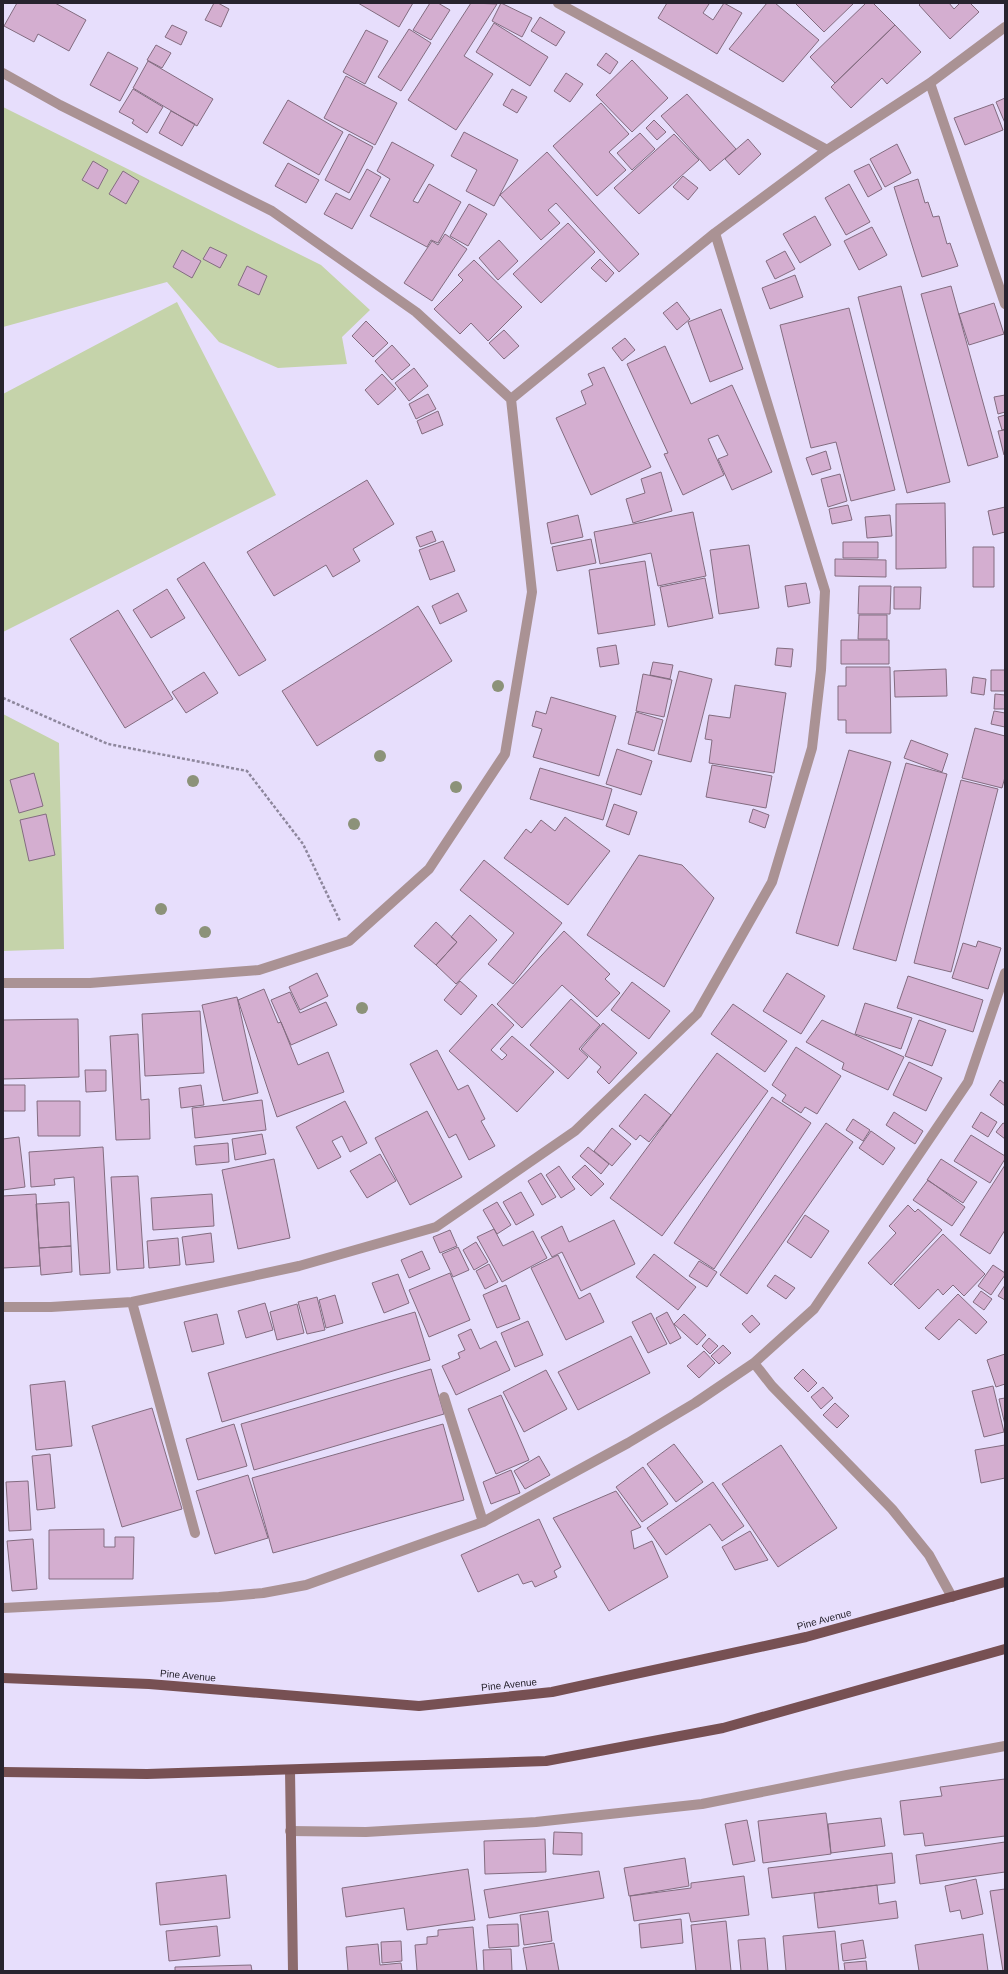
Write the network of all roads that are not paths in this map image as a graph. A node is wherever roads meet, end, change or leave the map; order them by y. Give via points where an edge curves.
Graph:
1 (558, 3) edge
2 (1005, 27) edge
3 (3, 73) edge
4 (930, 83) junction
5 (827, 150) junction
6 (715, 234) junction
7 (1005, 304) edge
8 (511, 399) junction
9 (1005, 973) edge
10 (3, 983) edge
11 (132, 1302) junction
12 (3, 1307) edge
13 (754, 1363) junction
14 (444, 1396) dead end
15 (483, 1522) junction
16 (195, 1533) dead end
17 (1005, 1582) edge
18 (952, 1597) junction
19 (3, 1608) edge
20 (1005, 1648) edge
21 (3, 1678) edge
22 (1005, 1746) edge
23 (290, 1770) junction
24 (3, 1772) edge
25 (290, 1831) junction
26 (293, 1971) edge

1 - 5 street
2 - 4 street
3 - 8 street via 68,109 272,211 416,312
4 - 5 street
4 - 7 street
5 - 6 street
6 - 8 street
6 - 11 street via 825,591 822,670 812,748 772,882 697,1014 575,1131 436,1227 299,1266
8 - 10 street via 532,592 505,754 429,869 349,941 259,970 90,983
9 - 13 street via 968,1082 814,1309
11 - 12 street
11 - 16 street
13 - 15 street via 628,1443
13 - 18 street via 772,1386 892,1509 929,1555
14 - 15 street
15 - 19 street via 306,1585 262,1593 219,1598
17 - 18 main road, Pine Avenue
18 - 21 main road, Pine Avenue via 806,1637 552,1692 419,1706 149,1684
20 - 23 main road via 723,1728 546,1761
22 - 25 street via 702,1804 536,1822 366,1832
23 - 24 main road via 147,1774
23 - 25 street
25 - 26 street

